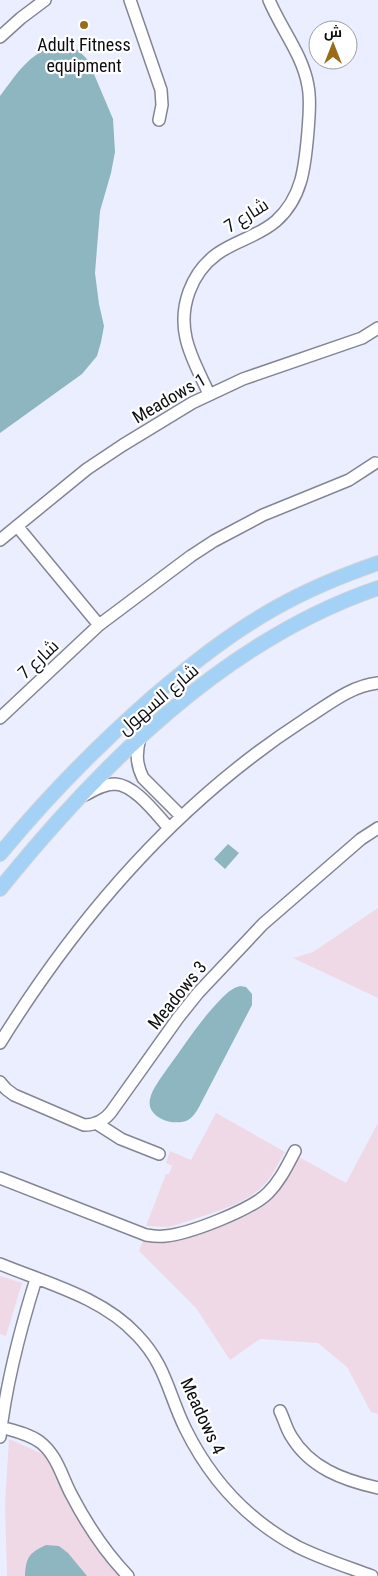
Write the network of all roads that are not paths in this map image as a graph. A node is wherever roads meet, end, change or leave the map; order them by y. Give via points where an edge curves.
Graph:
1 (45, 0) edge
2 (130, 0) edge
3 (269, 0) edge
4 (0, 37) edge
5 (159, 120) dead end
6 (378, 328) edge
7 (209, 394) junction
8 (375, 462) dead end
9 (16, 526) junction
10 (0, 540) edge
11 (378, 563) edge
12 (378, 588) edge
13 (99, 625) junction
14 (378, 683) edge
15 (0, 718) edge
16 (140, 738) junction
17 (143, 778) junction
18 (132, 789) junction
19 (77, 799) junction
20 (181, 816) junction
21 (169, 828) junction
22 (378, 828) edge
23 (0, 854) edge
24 (0, 889) edge
25 (0, 1043) edge
26 (0, 1082) edge
27 (96, 1124) junction
28 (295, 1151) dead end
29 (159, 1154) dead end
30 (0, 1178) edge
31 (0, 1264) edge
32 (36, 1279) junction
33 (280, 1411) dead end
34 (0, 1432) edge
35 (378, 1488) edge
36 (128, 1576) edge
37 (372, 1576) edge

1 - 4 street
2 - 5 street via 161,90
3 - 7 street, شارع 7 via 302,64 308,84 310,104 304,168 298,191 285,211 267,228 217,254 195,278 188,292 184,323 186,339
6 - 7 street, Meadows 1 via 344,346 243,379
7 - 9 street, Meadows 1 via 106,456
8 - 13 street, شارع 7 via 349,480 271,511 214,541
9 - 10 street, Meadows 1
9 - 13 street
11 - 23 main road, شارع السهول via 276,607 187,668 91,754
12 - 16 main road, شارع السهول via 314,615 242,656 208,680
13 - 15 street, شارع 7
14 - 20 street via 349,691 296,725
16 - 17 street via 137,757
16 - 19 main road, شارع السهول
17 - 18 street
17 - 20 street
18 - 19 street via 106,786
18 - 21 street
19 - 24 main road, شارع السهول
20 - 21 street
21 - 25 street via 72,938
22 - 27 street, Meadows 3 via 263,924 198,993 111,1112
26 - 27 street via 14,1095 84,1125
27 - 29 street via 121,1139
28 - 30 street via 275,1185 258,1202 236,1214 164,1237 146,1235
31 - 32 street, Meadows 4
32 - 34 street via 14,1356
32 - 37 street, Meadows 4 via 101,1306 136,1334 163,1370 184,1426 200,1456 243,1509 299,1547
33 - 35 street via 290,1435 320,1467 340,1478
34 - 36 street via 30,1436 50,1452 86,1521

